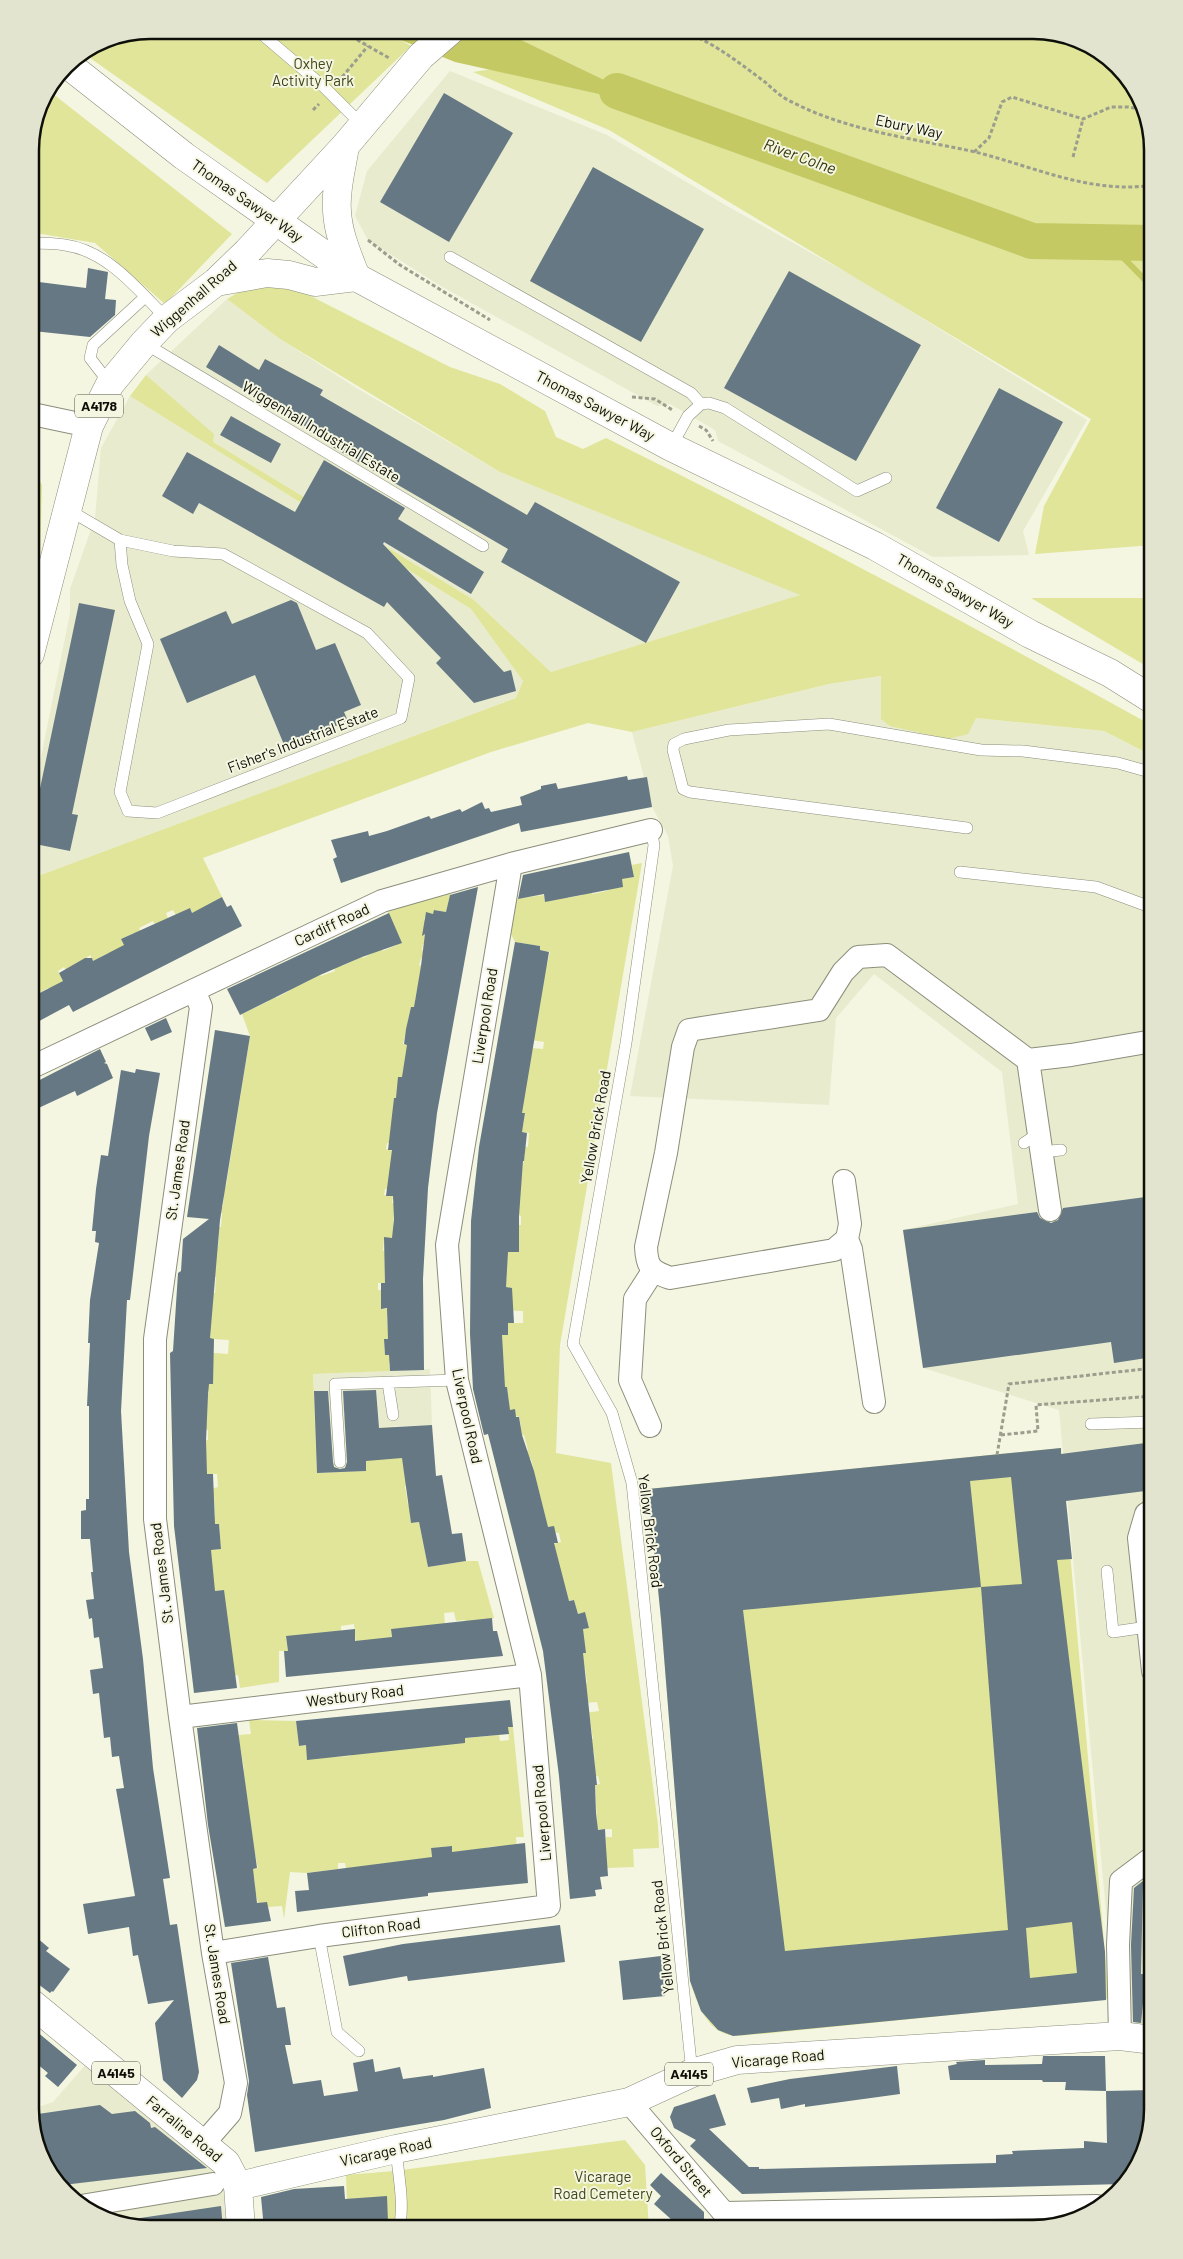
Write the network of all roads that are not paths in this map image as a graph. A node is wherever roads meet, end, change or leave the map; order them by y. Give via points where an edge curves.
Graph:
1 (267, 39) edge
2 (440, 39) edge
3 (73, 69) edge
4 (361, 124) junction
5 (345, 146) junction
6 (276, 220) junction
7 (39, 244) edge
8 (450, 257) dead end
9 (356, 277) junction
10 (216, 282) junction
11 (145, 297) junction
12 (167, 319) junction
13 (144, 343) junction
14 (110, 384) junction
15 (701, 404) junction
16 (39, 415) edge
17 (88, 426) junction
18 (672, 447) junction
19 (886, 478) dead end
20 (67, 509) junction
21 (120, 540) junction
22 (483, 546) dead end
23 (39, 619) edge
24 (1144, 694) edge
25 (1144, 770) edge
26 (968, 828) dead end
27 (651, 830) joint
28 (511, 864) junction
29 (960, 872) dead end
30 (1144, 905) edge
31 (194, 990) junction
32 (1144, 1043) edge
33 (1028, 1060) junction
34 (39, 1064) edge
35 (844, 1181) dead end
36 (1050, 1210) dead end
37 (847, 1239) junction
38 (653, 1271) junction
39 (457, 1380) junction
40 (388, 1383) junction
41 (874, 1402) dead end
42 (393, 1415) dead end
43 (1144, 1422) edge
44 (1091, 1424) dead end
45 (650, 1426) dead end
46 (340, 1462) dead end
47 (1144, 1521) edge
48 (1107, 1571) dead end
49 (1144, 1594) edge
50 (1144, 1627) edge
51 (530, 1675) junction
52 (180, 1717) junction
53 (1144, 1864) edge
54 (549, 1906) joint
55 (319, 1936) junction
56 (213, 1953) junction
57 (39, 2009) edge
58 (1120, 2036) junction
59 (1144, 2039) edge
60 (359, 2051) dead end
61 (692, 2073) junction
62 (628, 2102) junction
63 (203, 2144) junction
64 (396, 2149) junction
65 (226, 2185) junction
66 (93, 2204) edge
67 (1086, 2206) edge
68 (238, 2220) edge
69 (401, 2220) edge
70 (723, 2220) edge
71 (749, 2220) edge

1 - 4 lane
2 - 4 main road, Wiggenhall Road / A4178
3 - 6 main road, Thomas Sawyer Way via 184,156
4 - 5 main road, Wiggenhall Road / A4178
5 - 6 main road, Wiggenhall Road / A4178
5 - 9 main road via 336,212
6 - 9 main road, Thomas Sawyer Way
6 - 10 main road, Wiggenhall Road / A4178
7 - 11 lane via 66,245 87,251 114,267
8 - 15 lane via 666,378 691,393
9 - 10 main road via 315,282 267,273
9 - 18 main road, Thomas Sawyer Way
10 - 12 main road, Wiggenhall Road / A4178
11 - 12 lane
11 - 14 lane via 90,351 90,358
12 - 13 main road, Wiggenhall Road / A4178
13 - 14 main road, Wiggenhall Road / A4178
13 - 22 lane, Wiggenhall Industrial Estate
14 - 17 main road, Wiggenhall Road / A4178
15 - 18 lane via 688,416
15 - 19 lane via 725,408 857,491
16 - 17 street
17 - 20 main road, Wiggenhall Road / A4178
18 - 24 main road, Thomas Sawyer Way via 875,546
20 - 21 lane, Fisher's Industrial Estate
20 - 23 main road, Wiggenhall Road / A4178
21 - 21 lane, Fisher's Industrial Estate via 173,551 223,554 367,633 409,678 402,718 157,813 128,811 120,792 148,644 130,601
25 - 26 lane via 1118,763 1023,751 982,750 829,724 729,730 674,744 684,789 690,792
27 - 28 street, Cardiff Road
27 - 61 lane, Yellow Brick Road via 654,845 626,1044 573,1344 612,1413 632,1483
28 - 31 street, Cardiff Road via 382,901
28 - 39 street, Liverpool Road via 447,1245
29 - 30 lane via 1096,887
31 - 34 street, Cardiff Road
31 - 52 street, St. James Road via 201,1008 155,1339 155,1519
32 - 33 street
33 - 36 street
33 - 38 street via 926,976 887,956 858,957 843,972 819,1010 689,1030 683,1047 666,1153 646,1247 647,1261
35 - 37 street via 850,1224
37 - 38 street via 834,1250 670,1278
37 - 41 street
38 - 45 street via 635,1299 630,1380
39 - 40 lane
39 - 51 street, Liverpool Road
40 - 42 lane
40 - 46 lane via 335,1384
43 - 44 lane
47 - 49 street via 1139,1538
48 - 50 lane via 1113,1632
51 - 52 street, Westbury Road
51 - 54 street, Liverpool Road
52 - 56 street, St. James Road
53 - 58 street via 1121,1881 1118,1945
54 - 55 street, Clifton Road
55 - 56 street, Clifton Road
55 - 60 lane via 337,2032
56 - 63 street, St. James Road via 236,2083 230,2113
57 - 63 main road, Farraline Road / A4145
58 - 59 main road, Vicarage Road / A4145
58 - 61 main road, Vicarage Road / A4145 via 737,2060
61 - 62 main road, Vicarage Road / A4145
62 - 64 main road, Vicarage Road / A4145
62 - 70 street, Oxford Street
63 - 65 main road, Farraline Road / A4145 via 226,2164
64 - 65 main road, Vicarage Road / A4145
64 - 69 lane
65 - 66 street, Vicarage Road / A4145
65 - 68 main road, A4145
67 - 71 street, Oxford Street

